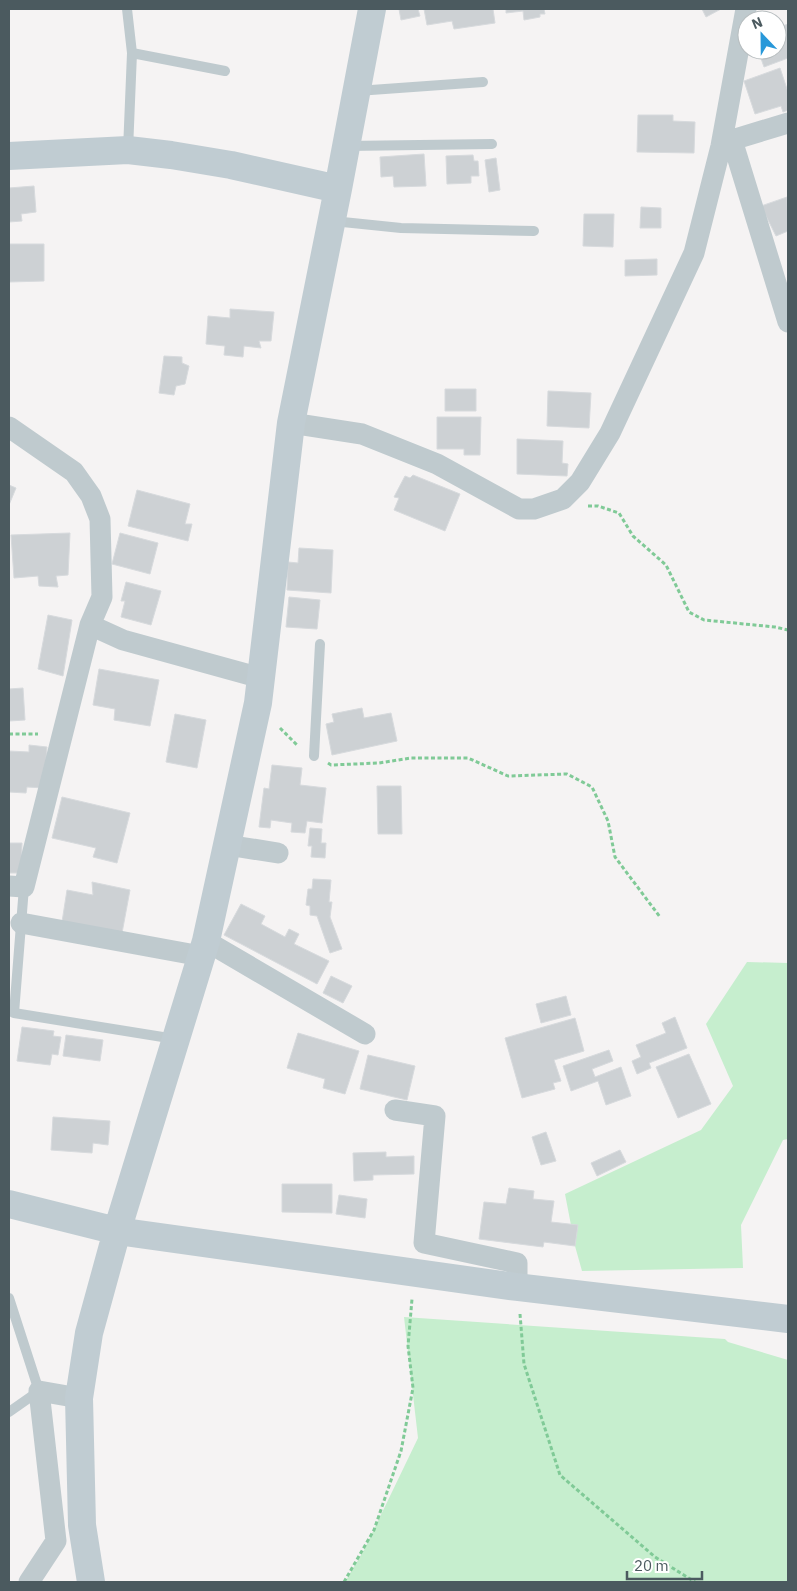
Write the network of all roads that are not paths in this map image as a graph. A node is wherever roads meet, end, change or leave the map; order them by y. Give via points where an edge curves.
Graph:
1 (127, 9) edge
2 (372, 9) edge
3 (746, 9) edge
4 (132, 53) junction
5 (225, 71) dead end
6 (483, 82) dead end
7 (356, 91) junction
8 (788, 123) edge
9 (727, 143) junction
10 (492, 144) dead end
11 (346, 146) junction
12 (128, 150) junction
13 (9, 156) edge
14 (338, 189) junction
15 (332, 221) junction
16 (534, 231) dead end
17 (781, 273) edge
18 (788, 322) edge
19 (291, 423) junction
20 (9, 427) edge
21 (90, 625) junction
22 (320, 644) dead end
23 (259, 691) junction
24 (314, 756) road end
25 (227, 844) junction
26 (278, 853) dead end
27 (16, 886) edge
28 (21, 923) junction
29 (204, 948) junction
30 (365, 1034) dead end
31 (176, 1039) junction
32 (395, 1110) dead end
33 (9, 1204) edge
34 (117, 1231) junction
35 (517, 1287) junction
36 (9, 1298) edge
37 (788, 1318) edge
38 (39, 1391) junction
39 (79, 1398) junction
40 (9, 1412) edge
41 (29, 1582) edge
42 (91, 1582) edge

1 - 4 lane
2 - 7 street
3 - 9 street
4 - 5 lane
4 - 12 lane
6 - 7 lane
7 - 11 street
8 - 9 street
9 - 17 street
9 - 19 street via 694,253 610,433 580,482 563,499 534,509 519,508 437,464 362,434
10 - 11 lane
11 - 14 street
12 - 13 street
12 - 14 street via 231,165
14 - 15 street
15 - 16 lane via 401,228
15 - 19 street
17 - 18 street
19 - 23 street
20 - 21 street via 74,472 91,496 100,519 102,597
21 - 23 street
21 - 27 street
22 - 24 lane
23 - 25 street
25 - 26 street
25 - 29 street
27 - 28 lane
28 - 29 street
28 - 31 lane via 14,1013
29 - 30 street
29 - 31 street
31 - 34 street
32 - 35 street via 435,1116 424,1243 517,1263
33 - 34 street
34 - 35 street
34 - 39 street via 89,1333
35 - 37 street
36 - 38 lane
38 - 39 street
38 - 40 lane
38 - 41 street via 56,1541
39 - 42 street via 82,1525

